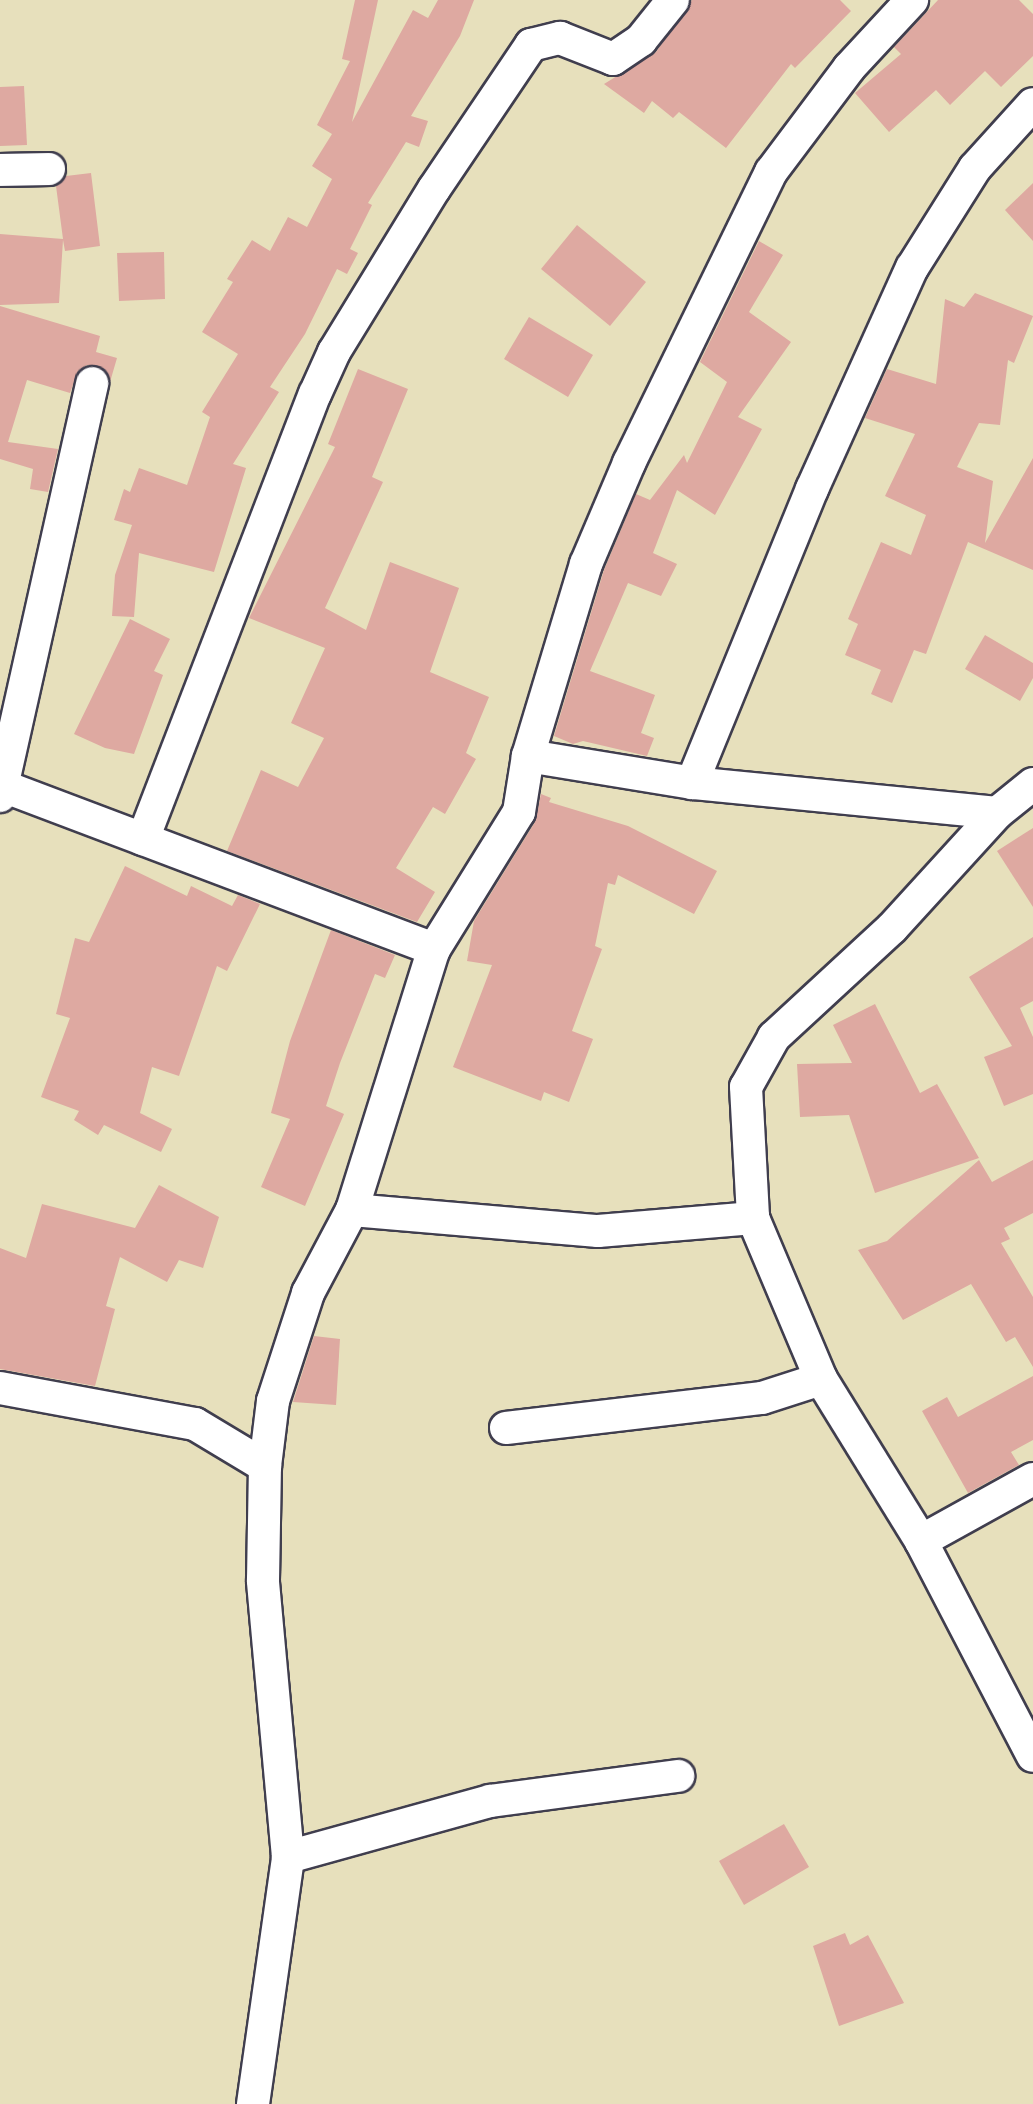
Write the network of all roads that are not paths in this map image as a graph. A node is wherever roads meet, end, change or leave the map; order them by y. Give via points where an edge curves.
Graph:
1 (673, 0) edge
2 (912, 0) edge
3 (1033, 104) edge
4 (49, 169) dead end
5 (0, 170) edge
6 (92, 383) dead end
7 (528, 756) junction
8 (692, 783) junction
9 (1033, 784) edge
10 (1, 789) edge
11 (997, 813) junction
12 (143, 839) junction
13 (434, 949) junction
14 (352, 1210) junction
15 (753, 1218) junction
16 (821, 1379) junction
17 (0, 1388) edge
18 (506, 1428) dead end
19 (265, 1466) junction
20 (1033, 1479) edge
21 (921, 1541) junction
22 (1033, 1756) edge
23 (678, 1776) dead end
24 (288, 1857) junction
25 (253, 2104) edge

1 - 12 street via 641,40 613,59 560,38 531,45 434,189 334,352 315,394
2 - 7 street via 849,68 771,172 629,463 586,564
3 - 8 street via 975,168 912,268 812,489
4 - 5 street
6 - 10 street
7 - 8 street
7 - 13 street via 519,812
8 - 11 street
9 - 11 street
10 - 12 street
11 - 15 street via 892,928 774,1037 746,1087
12 - 13 street
13 - 14 street
14 - 15 street via 598,1231
14 - 19 street via 308,1293 273,1401
15 - 16 street
16 - 18 street via 762,1398
16 - 21 street
17 - 19 street via 195,1424
19 - 24 street via 263,1580
20 - 21 street
21 - 22 street
23 - 24 street via 490,1801
24 - 25 street

